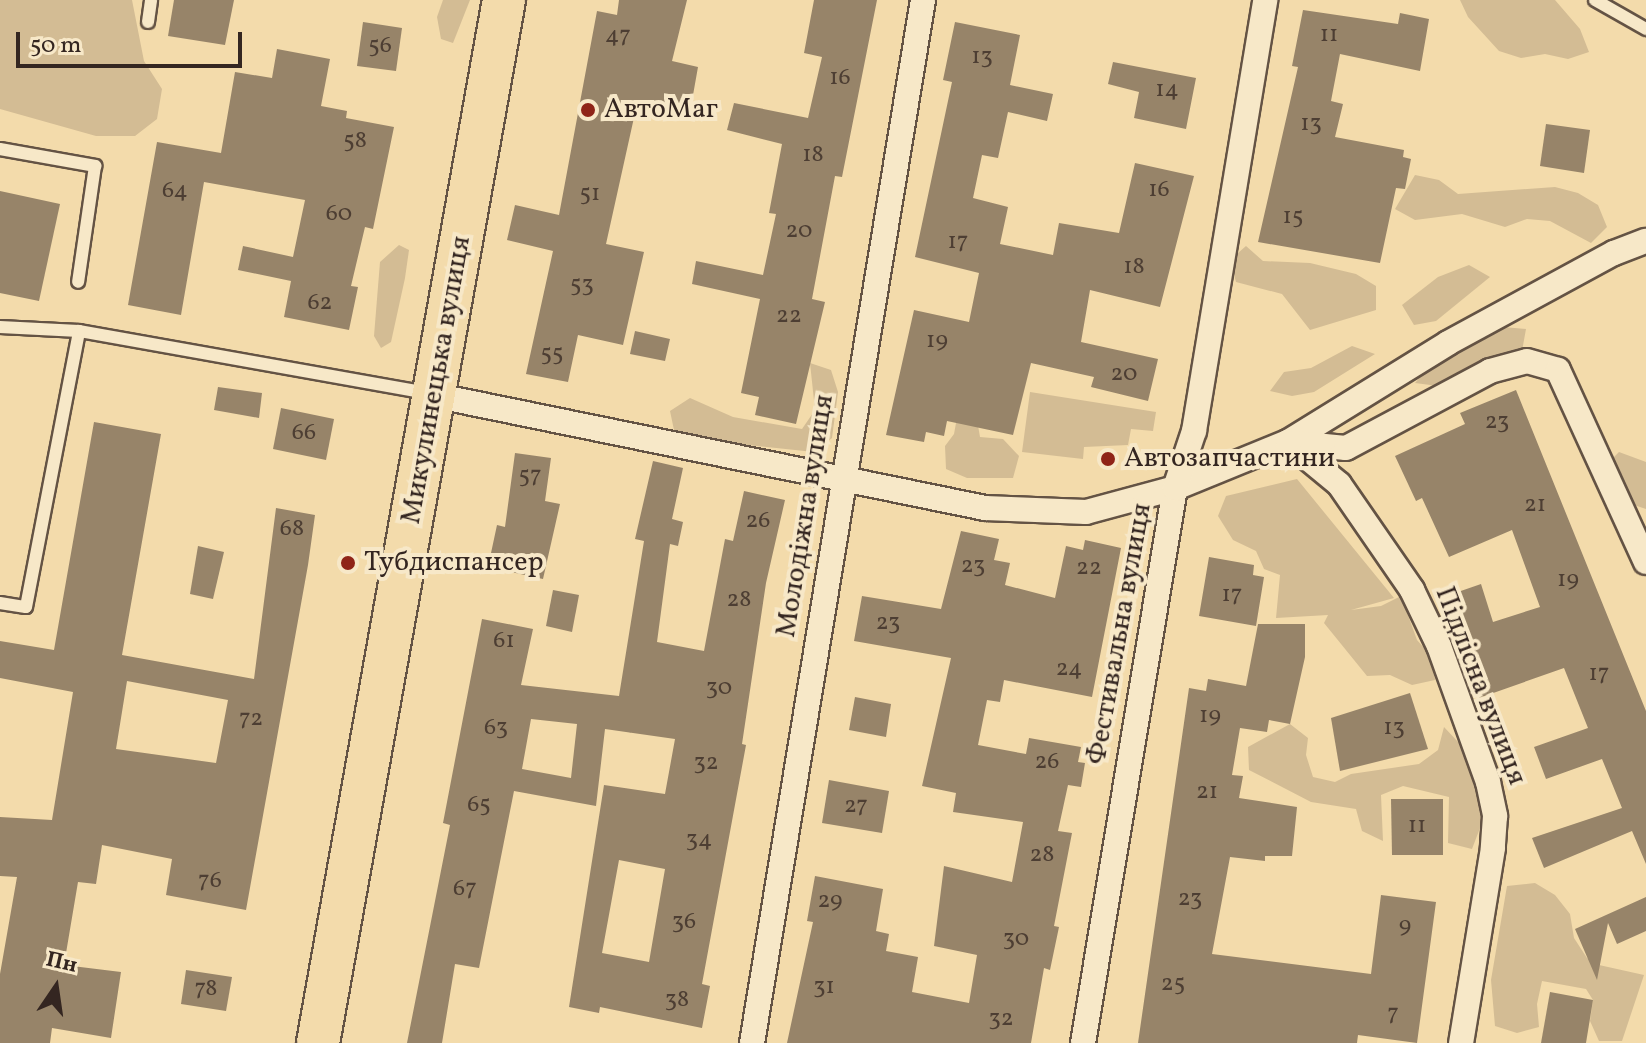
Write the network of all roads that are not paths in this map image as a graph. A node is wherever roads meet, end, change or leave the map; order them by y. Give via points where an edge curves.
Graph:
1 (151, 0) edge
2 (504, 0) edge
3 (923, 0) edge
4 (1265, 0) edge
5 (1595, 0) edge
6 (148, 22) dead end
7 (1646, 29) edge
8 (0, 149) edge
9 (1646, 241) edge
10 (78, 282) dead end
11 (0, 327) edge
12 (79, 331) junction
13 (433, 395) junction
14 (1288, 442) junction
15 (842, 478) junction
16 (1175, 488) junction
17 (1646, 562) edge
18 (0, 603) edge
19 (318, 1043) edge
20 (752, 1043) edge
21 (1083, 1043) edge
22 (1461, 1043) edge

1 - 6 lane
2 - 13 highway, Микулинецька вулиця
3 - 15 street, Молодіжна вулиця
4 - 16 street, Фестивальна вулиця via 1194,431
5 - 7 lane
8 - 10 lane via 95,166
9 - 14 street via 1448,343
11 - 12 lane
12 - 13 lane
12 - 18 lane via 26,607
13 - 15 street
13 - 19 highway, Микулинецька вулиця
14 - 16 street
14 - 17 street via 1346,448 1490,371 1527,361 1558,370
14 - 22 street, Підлісна вулиця via 1339,484 1412,590 1439,646 1488,782 1495,816 1493,848
15 - 16 street via 985,508 1086,512
15 - 20 street, Молодіжна вулиця
16 - 21 street, Фестивальна вулиця

